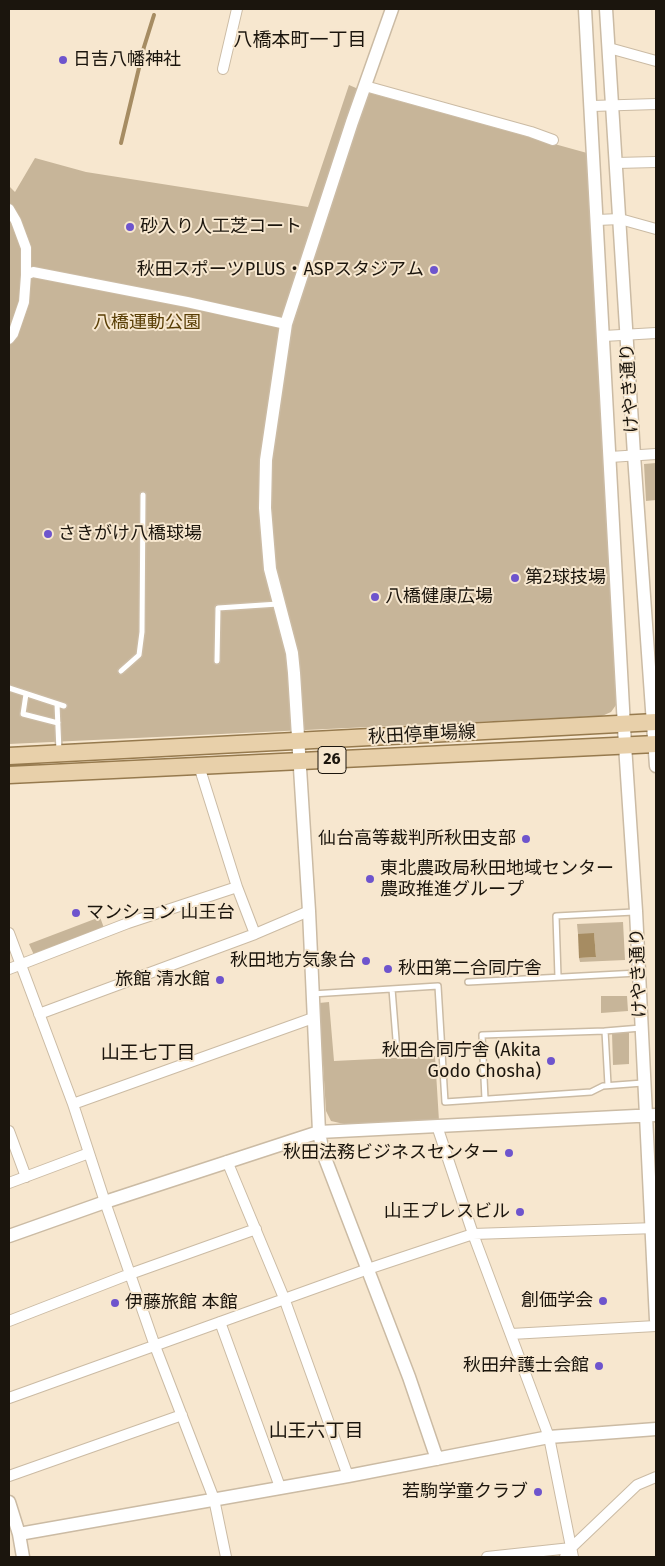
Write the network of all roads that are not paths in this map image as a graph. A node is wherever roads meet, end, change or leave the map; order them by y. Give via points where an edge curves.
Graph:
1 (237, 9) edge
2 (392, 9) edge
3 (585, 9) edge
4 (606, 9) edge
5 (609, 48) junction
6 (656, 61) edge
7 (223, 69) dead end
8 (365, 86) junction
9 (656, 104) edge
10 (613, 105) junction
11 (592, 106) junction
12 (553, 140) dead end
13 (656, 162) edge
14 (616, 163) junction
15 (9, 209) edge
16 (620, 219) junction
17 (597, 220) junction
18 (656, 229) edge
19 (26, 275) junction
20 (286, 324) junction
21 (656, 333) edge
22 (627, 335) junction
23 (604, 336) junction
24 (9, 339) edge
25 (656, 454) edge
26 (634, 455) junction
27 (610, 457) junction
28 (143, 495) dead end
29 (279, 604) junction
30 (217, 662) dead end
31 (121, 671) dead end
32 (9, 688) edge
33 (26, 694) junction
34 (57, 704) junction
35 (64, 706) dead end
36 (655, 722) edge
37 (58, 723) junction
38 (625, 724) junction
39 (300, 741) junction
40 (656, 744) edge
41 (625, 745) junction
42 (59, 754) junction
43 (9, 756) edge
44 (301, 761) junction
45 (199, 766) junction
46 (656, 766) edge
47 (9, 775) edge
48 (237, 887) junction
49 (309, 911) junction
50 (636, 912) junction
51 (9, 933) edge
52 (255, 934) junction
53 (20, 964) junction
54 (9, 968) edge
55 (639, 973) junction
56 (558, 977) junction
57 (468, 982) dead end
58 (392, 989) junction
59 (312, 994) junction
60 (39, 1014) junction
61 (313, 1018) junction
62 (641, 1028) junction
63 (605, 1031) junction
64 (397, 1052) dead end
65 (644, 1083) junction
66 (608, 1085) junction
67 (485, 1099) junction
68 (73, 1104) junction
69 (651, 1115) edge
70 (437, 1126) junction
71 (9, 1131) edge
72 (319, 1132) junction
73 (89, 1153) junction
74 (227, 1161) junction
75 (26, 1177) junction
76 (9, 1183) edge
77 (104, 1202) junction
78 (654, 1228) edge
79 (256, 1229) junction
80 (474, 1234) junction
81 (9, 1236) edge
82 (368, 1269) junction
83 (130, 1274) junction
84 (284, 1298) junction
85 (656, 1320) edge
86 (9, 1322) edge
87 (220, 1322) junction
88 (656, 1326) edge
89 (510, 1334) junction
90 (155, 1346) junction
91 (9, 1398) edge
92 (182, 1415) junction
93 (656, 1429) edge
94 (549, 1437) junction
95 (437, 1459) junction
96 (9, 1476) edge
97 (348, 1476) junction
98 (656, 1477) edge
99 (280, 1487) junction
100 (214, 1499) junction
101 (9, 1502) edge
102 (19, 1534) junction
103 (572, 1553) edge
104 (23, 1557) edge
105 (226, 1557) edge
106 (487, 1557) edge
107 (565, 1557) edge

1 - 7 street
2 - 8 street
3 - 11 street, けやき通り
4 - 5 street, けやき通り
5 - 6 street
5 - 10 street, けやき通り
8 - 12 street
8 - 20 street
9 - 10 street
10 - 11 street
10 - 14 street, けやき通り
11 - 17 street, けやき通り
13 - 14 street
14 - 16 street, けやき通り
15 - 19 street via 26,248
16 - 17 street
16 - 18 street
16 - 22 street, けやき通り
17 - 23 street, けやき通り
19 - 20 street via 33,272
19 - 24 street via 24,302 14,334
20 - 29 street via 266,465 265,508 270,569
21 - 22 street
22 - 23 street
22 - 26 street, けやき通り
23 - 27 street, けやき通り
25 - 26 street
26 - 27 street
26 - 36 street, けやき通り
27 - 38 street, けやき通り
28 - 31 lane via 142,632 139,654
29 - 30 lane via 218,608
29 - 39 street via 292,653
32 - 33 lane
33 - 34 lane
33 - 37 lane via 24,714
34 - 35 lane
34 - 37 lane
36 - 38 main road, 秋田停車場線 / 26
36 - 40 street, けやき通り
37 - 42 lane
38 - 39 main road, 秋田停車場線 / 26
38 - 41 street, けやき通り
39 - 42 main road, 秋田停車場線 / 26
39 - 44 street
40 - 41 main road, 秋田停車場線 / 26
40 - 46 street, けやき通り
41 - 44 main road, 秋田停車場線 / 26
41 - 50 street, けやき通り
42 - 43 main road, 秋田停車場線 / 26
44 - 45 main road, 秋田停車場線 / 26
44 - 49 street
45 - 47 main road, 秋田停車場線 / 26
45 - 48 street
48 - 52 street
48 - 53 street via 128,923
49 - 52 street
49 - 59 street
50 - 55 street, けやき通り
50 - 56 lane via 556,916
51 - 53 street
52 - 60 street
53 - 54 street
53 - 60 street
55 - 56 lane
55 - 62 street, けやき通り
56 - 57 lane
58 - 59 lane
58 - 64 lane
58 - 67 lane via 438,986 445,1102
59 - 61 street
60 - 68 street
61 - 68 street
61 - 72 street
62 - 63 lane
62 - 65 street, けやき通り
63 - 66 lane
63 - 67 lane via 482,1035
65 - 66 lane
65 - 69 street, けやき通り
66 - 67 lane via 591,1092
68 - 73 street
69 - 70 street
69 - 78 street, けやき通り
70 - 72 street
70 - 80 street
71 - 75 street
72 - 74 street
72 - 82 street via 322,1153
73 - 75 street
73 - 77 street
74 - 77 street
74 - 79 street
75 - 76 street
77 - 81 street
77 - 83 street
78 - 80 street
78 - 85 street, けやき通り
79 - 83 street
79 - 84 street
80 - 82 street
80 - 89 street
82 - 84 street
82 - 95 street
83 - 86 street
83 - 90 street
84 - 87 street
84 - 97 street
87 - 90 street
87 - 99 street
88 - 89 street
89 - 94 street
90 - 91 street
90 - 92 street
92 - 96 street
92 - 100 street
93 - 94 street
94 - 95 street
94 - 103 street
95 - 97 street
97 - 99 street
98 - 103 street via 637,1485
99 - 100 street
100 - 102 street
100 - 105 street
101 - 102 street
102 - 104 street
103 - 106 street
103 - 107 street

